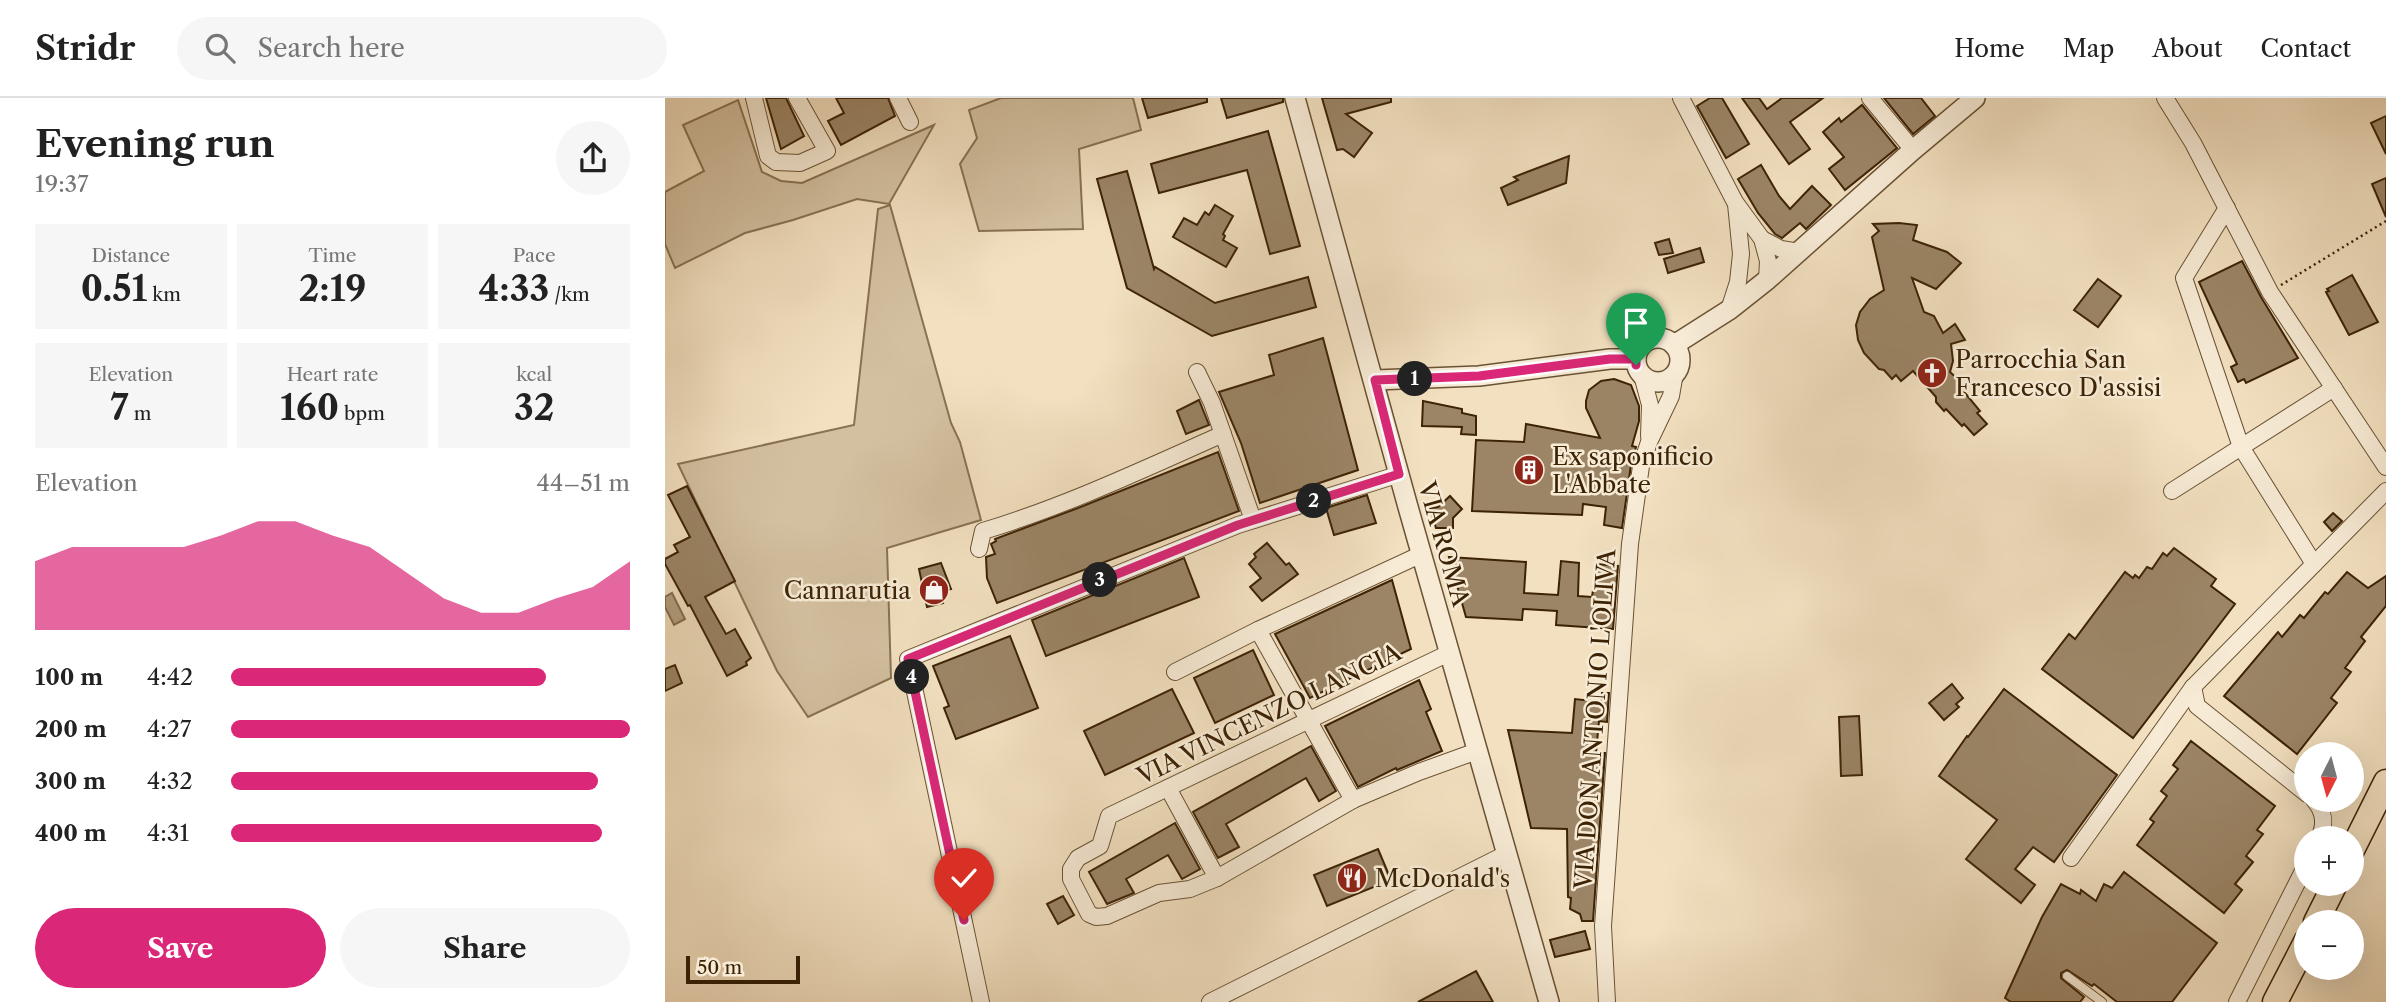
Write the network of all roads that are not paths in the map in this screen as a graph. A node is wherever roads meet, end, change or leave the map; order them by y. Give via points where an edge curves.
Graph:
1 (754, 98) edge
2 (797, 98) edge
3 (898, 98) edge
4 (1295, 98) edge
5 (1681, 98) edge
6 (1870, 98) edge
7 (1975, 98) edge
8 (2165, 98) edge
9 (910, 122) dead end
10 (1913, 150) junction
11 (1735, 202) junction
12 (2227, 208) junction
13 (1762, 239) junction
14 (1799, 252) junction
15 (1741, 254) junction
16 (1767, 280) junction
17 (1730, 310) junction
18 (1674, 345) junction
19 (1639, 367) junction
20 (1197, 373) dead end
21 (1675, 373) junction
22 (1375, 380) junction
23 (2334, 388) junction
24 (1223, 434) junction
25 (1649, 442) junction
26 (2241, 447) junction
27 (2386, 467) edge
28 (1399, 474) junction
29 (2172, 491) dead end
30 (2386, 491) edge
31 (1253, 520) junction
32 (979, 549) dead end
33 (1422, 554) junction
34 (2314, 564) junction
35 (1258, 630) junction
36 (1449, 653) junction
37 (1175, 672) dead end
38 (2193, 687) junction
39 (1308, 720) junction
40 (1477, 751) junction
41 (2386, 782) edge
42 (2294, 784) edge
43 (1168, 788) junction
44 (1353, 800) junction
45 (2364, 826) edge
46 (1507, 854) junction
47 (2071, 858) dead end
48 (1217, 877) junction
49 (2294, 889) edge
50 (2294, 966) edge
51 (2067, 976) dead end
52 (981, 1002) edge
53 (1210, 1002) edge
54 (1549, 1002) edge
55 (1607, 1002) edge
56 (2102, 1002) edge
57 (2237, 1002) edge
58 (2276, 1002) edge

1 - 2 street via 768,156 776,162 800,163 827,152
3 - 9 street
4 - 22 street, VIA ROMA
5 - 11 street
6 - 10 street
7 - 10 street
8 - 12 street
10 - 14 street
11 - 13 street
11 - 15 street
12 - 23 street via 2270,292
12 - 26 street via 2184,278
13 - 14 street via 1781,250
13 - 16 street
14 - 16 street
15 - 16 street via 1752,270
15 - 17 street
16 - 17 street
17 - 18 street
18 - 19 street via 1661,338 1646,341 1637,352
18 - 21 street via 1680,356
19 - 21 street via 1655,382
19 - 22 street via 1610,359 1479,376
19 - 25 street, VIA DON ANTONIO L'OLIVA via 1650,405
20 - 24 street
21 - 25 street, VIA DON ANTONIO L'OLIVA via 1671,396
22 - 28 street, VIA ROMA
23 - 26 street
23 - 27 street
24 - 31 street
24 - 32 street via 983,531
25 - 55 street, VIA DON ANTONIO L'OLIVA via 1630,544 1615,744 1602,926
26 - 29 street
26 - 34 street
28 - 31 street
28 - 33 street, VIA ROMA
30 - 34 street
31 - 52 street via 908,659
33 - 35 street
33 - 36 street, VIA ROMA
34 - 38 street
35 - 37 street
35 - 39 street
36 - 39 street, VIA VINCENZO LANCIA
36 - 40 street, VIA ROMA
38 - 42 street via 2197,706
38 - 47 street
39 - 43 street, VIA VINCENZO LANCIA
39 - 44 street
40 - 44 street
40 - 46 street, VIA ROMA
41 - 45 main road
43 - 48 street
43 - 48 street, VIA VINCENZO LANCIA via 1109,816 1100,846 1078,858 1071,879 1089,914 1107,916 1159,893 1190,889
44 - 48 street
46 - 53 street
46 - 54 street, VIA ROMA
49 - 57 street
50 - 58 main road
51 - 56 lane

